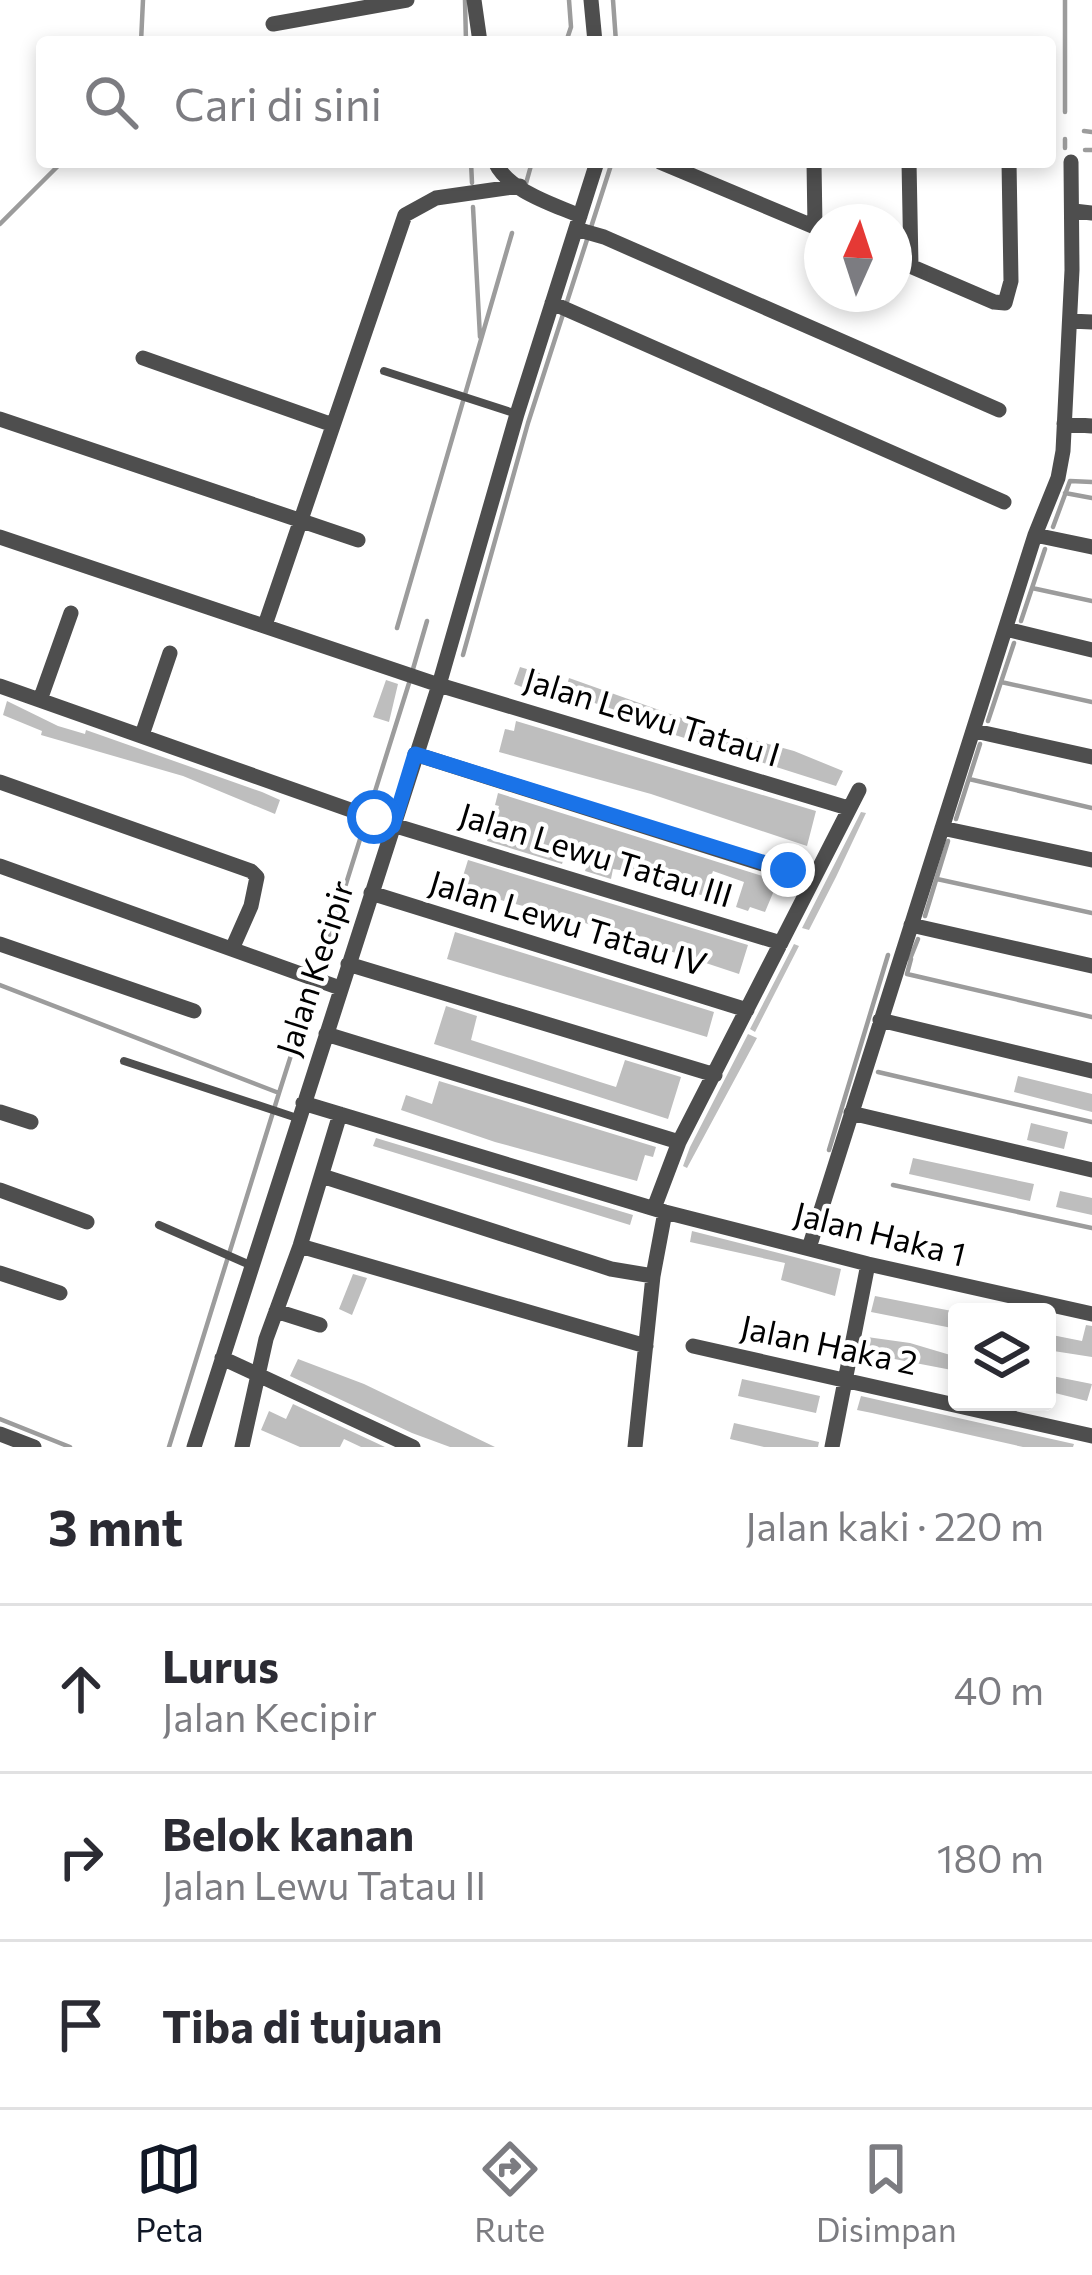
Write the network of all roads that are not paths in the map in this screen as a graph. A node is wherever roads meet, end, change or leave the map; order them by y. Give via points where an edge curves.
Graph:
1 (407, 0) edge
2 (474, 0) edge
3 (591, 0) edge
4 (273, 24) dead end
5 (479, 36) edge
6 (594, 36) edge
7 (1071, 162) dead end
8 (498, 168) edge
9 (596, 168) edge
10 (674, 168) edge
11 (814, 168) edge
12 (909, 168) edge
13 (1009, 168) edge
14 (520, 186) junction
15 (817, 204) edge
16 (910, 204) edge
17 (1074, 211) junction
18 (1092, 213) edge
19 (804, 222) edge
20 (587, 228) junction
21 (912, 266) edge
22 (562, 307) junction
23 (1070, 321) junction
24 (1092, 322) edge
25 (143, 358) dead end
26 (384, 371) dead end
27 (999, 410) dead end
28 (517, 414) junction
29 (0, 419) edge
30 (1064, 424) junction
31 (333, 425) junction
32 (1092, 426) edge
33 (1004, 502) dead end
34 (299, 521) junction
35 (1035, 535) junction
36 (0, 537) edge
37 (358, 540) dead end
38 (1092, 547) edge
39 (71, 614) dead end
40 (265, 625) junction
41 (1006, 629) junction
42 (1092, 650) edge
43 (170, 653) dead end
44 (439, 685) junction
45 (0, 686) edge
46 (40, 700) junction
47 (975, 730) junction
48 (142, 735) junction
49 (415, 754) junction
50 (1092, 757) edge
51 (0, 782) edge
52 (859, 790) dead end
53 (848, 808) junction
54 (393, 826) junction
55 (941, 828) junction
56 (1092, 860) edge
57 (0, 866) edge
58 (813, 880) junction
59 (371, 893) junction
60 (911, 926) junction
61 (781, 943) junction
62 (0, 944) edge
63 (232, 949) junction
64 (348, 964) junction
65 (1092, 966) edge
66 (326, 983) junction
67 (747, 1010) junction
68 (194, 1011) dead end
69 (880, 1020) junction
70 (326, 1034) junction
71 (124, 1061) dead end
72 (1092, 1071) edge
73 (715, 1075) junction
74 (294, 1111) junction
75 (0, 1112) edge
76 (851, 1113) junction
77 (340, 1114) junction
78 (31, 1122) dead end
79 (679, 1142) junction
80 (1092, 1170) edge
81 (322, 1176) junction
82 (0, 1190) edge
83 (660, 1210) junction
84 (87, 1222) dead end
85 (159, 1225) dead end
86 (300, 1246) junction
87 (808, 1248) junction
88 (868, 1264) junction
89 (252, 1266) junction
90 (0, 1274) edge
91 (653, 1276) junction
92 (60, 1293) dead end
93 (276, 1310) junction
94 (1092, 1314) edge
95 (320, 1325) dead end
96 (646, 1346) junction
97 (693, 1346) dead end
98 (222, 1358) junction
99 (256, 1373) junction
100 (847, 1379) junction
101 (0, 1434) edge
102 (1092, 1436) edge
103 (248, 1444) edge
104 (34, 1447) edge
105 (194, 1447) edge
106 (413, 1447) edge
107 (634, 1447) edge
108 (832, 1447) edge

1 - 4 street
2 - 5 street
3 - 6 street
7 - 17 street
8 - 14 street
9 - 20 street, Jalan Kecipir
10 - 19 street
11 - 15 street
12 - 16 street
13 - 21 street via 1005,303
14 - 20 street
14 - 31 street via 436,198 405,214
17 - 18 street
17 - 23 street
20 - 22 street, Jalan Kecipir
20 - 27 street
22 - 28 street, Jalan Kecipir
22 - 33 street
23 - 24 street
23 - 30 street
25 - 31 street
26 - 28 lane
28 - 44 street, Jalan Kecipir
29 - 34 street
30 - 32 street
30 - 35 street via 1058,478
31 - 34 street
34 - 37 street
34 - 40 street
35 - 38 street
35 - 41 street
36 - 40 street, Jalan Lewu Tatau I
39 - 46 street
40 - 44 street, Jalan Lewu Tatau I
41 - 42 street
41 - 47 street
43 - 48 street
44 - 49 street, Jalan Kecipir
44 - 53 street, Jalan Lewu Tatau I
45 - 46 street, Jalan Lewu Tatau III
46 - 48 street, Jalan Lewu Tatau III
47 - 50 street
47 - 55 street
48 - 54 street, Jalan Lewu Tatau III
49 - 54 street, Jalan Kecipir
49 - 58 street
51 - 63 street via 251,871 251,906
52 - 53 street
53 - 58 street
54 - 59 street, Jalan Kecipir
54 - 61 street, Jalan Lewu Tatau III
55 - 56 street
55 - 60 street
57 - 63 street
58 - 61 street
59 - 64 street, Jalan Kecipir
59 - 67 street, Jalan Lewu Tatau IV
60 - 65 street
60 - 69 street
61 - 67 street
62 - 68 street
63 - 66 street
64 - 66 street, Jalan Kecipir
64 - 73 street
66 - 70 street, Jalan Kecipir
67 - 73 street
69 - 72 street
69 - 76 street
70 - 74 street, Jalan Kecipir
70 - 79 street
71 - 74 lane
73 - 79 street
74 - 77 street, Jalan Haka 1
74 - 89 street, Jalan Kecipir
75 - 78 street
76 - 80 street
76 - 87 street
77 - 81 street
77 - 83 street, Jalan Haka 1
79 - 83 street
81 - 86 street
81 - 91 street
82 - 84 street
83 - 87 street, Jalan Haka 1
83 - 91 street
85 - 89 lane
86 - 93 street
86 - 96 street
87 - 88 street, Jalan Haka 1
88 - 94 street, Jalan Haka 1
88 - 100 street
89 - 98 street, Jalan Kecipir
90 - 92 street
91 - 96 street
93 - 95 street
93 - 99 street
96 - 107 street
97 - 100 street, Jalan Haka 2
98 - 99 street
98 - 105 street, Jalan Kecipir
99 - 103 street
99 - 106 street
100 - 102 street, Jalan Haka 2
100 - 108 street
101 - 104 street

